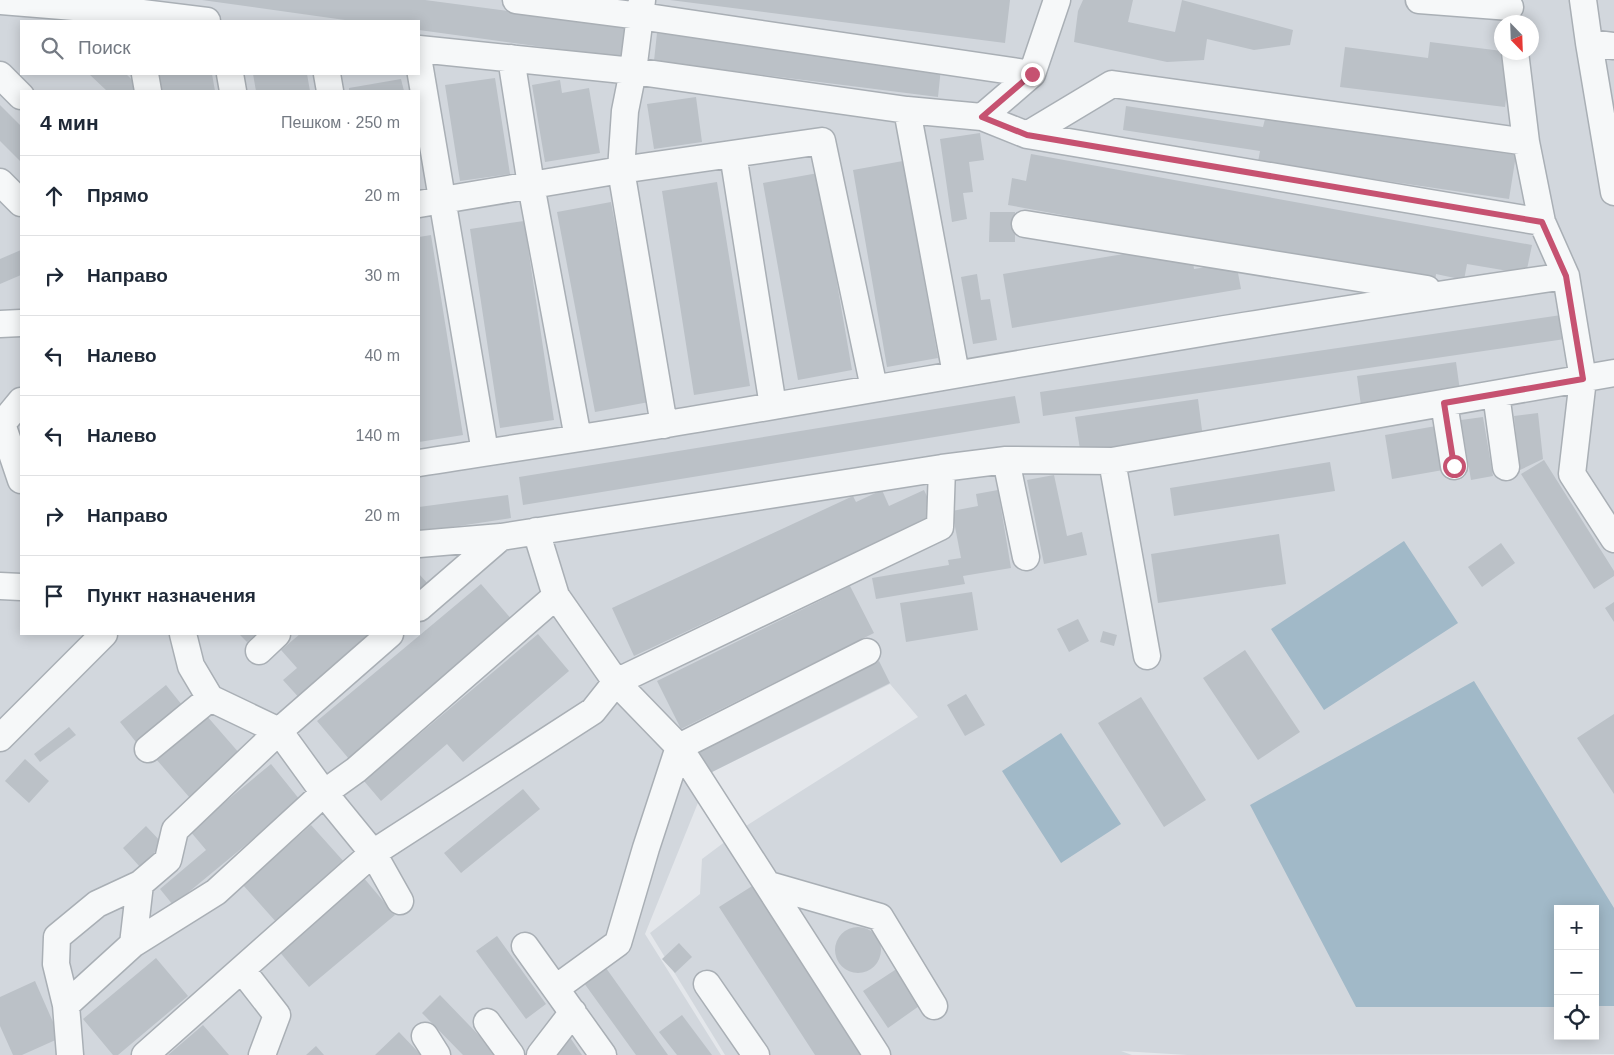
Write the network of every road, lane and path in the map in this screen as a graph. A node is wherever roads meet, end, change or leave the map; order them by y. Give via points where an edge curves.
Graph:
1 (516, 0) edge
2 (1057, 0) edge
3 (1419, 0) edge
4 (1583, 0) edge
5 (0, 1) edge
6 (641, 8) edge
7 (1511, 10) edge
8 (136, 17) edge
9 (190, 20) edge
10 (1588, 43) junction
11 (1614, 46) edge
12 (420, 49) edge
13 (510, 58) junction
14 (1516, 60) edge
15 (633, 71) junction
16 (1032, 74) junction
17 (0, 75) edge
18 (145, 75) edge
19 (230, 75) edge
20 (327, 75) edge
21 (420, 75) edge
22 (148, 90) edge
23 (233, 90) edge
24 (330, 90) edge
25 (20, 95) edge
26 (907, 110) junction
27 (982, 117) junction
28 (1027, 135) junction
29 (1610, 139) edge
30 (1526, 142) junction
31 (733, 154) junction
32 (621, 170) junction
33 (0, 182) edge
34 (531, 185) junction
35 (1614, 192) edge
36 (20, 202) edge
37 (431, 202) edge
38 (20, 203) edge
39 (0, 212) edge
40 (1542, 222) junction
41 (1025, 224) dead end
42 (1566, 276) junction
43 (1448, 293) junction
44 (20, 323) edge
45 (0, 324) edge
46 (1614, 373) edge
47 (956, 374) junction
48 (1583, 379) junction
49 (874, 388) junction
50 (1496, 394) junction
51 (20, 402) edge
52 (1444, 403) junction
53 (773, 406) junction
54 (1, 423) edge
55 (664, 425) junction
56 (578, 438) junction
57 (485, 452) junction
58 (1006, 460) junction
59 (1112, 461) junction
60 (420, 463) edge
61 (1454, 466) dead end
62 (1506, 467) dead end
63 (942, 468) junction
64 (20, 473) edge
65 (536, 530) junction
66 (501, 537) junction
67 (1614, 538) edge
68 (420, 544) edge
69 (1026, 557) dead end
70 (0, 586) edge
71 (20, 587) edge
72 (556, 596) junction
73 (420, 607) edge
74 (103, 635) edge
75 (183, 635) edge
76 (389, 635) edge
77 (867, 652) dead end
78 (1147, 656) dead end
79 (616, 682) junction
80 (210, 698) junction
81 (279, 731) junction
82 (0, 738) edge
83 (679, 747) junction
84 (148, 748) dead end
85 (324, 793) junction
86 (373, 853) junction
87 (140, 884) junction
88 (769, 885) junction
89 (400, 901) dead end
90 (133, 944) junction
91 (525, 946) dead end
92 (242, 970) junction
93 (708, 984) dead end
94 (556, 988) junction
95 (66, 1005) junction
96 (934, 1006) dead end
97 (573, 1012) junction
98 (487, 1022) dead end
99 (70, 1055) edge
100 (145, 1055) edge
101 (262, 1055) edge
102 (511, 1055) edge
103 (540, 1055) edge
104 (603, 1055) edge
105 (756, 1055) edge
106 (878, 1055) edge

1 - 6 lane
2 - 16 lane
3 - 7 lane
4 - 10 lane
5 - 8 lane
6 - 15 lane
6 - 16 lane
8 - 9 lane
10 - 11 lane
10 - 29 lane
12 - 13 lane
13 - 15 lane
13 - 34 lane
14 - 30 lane
15 - 26 lane
15 - 32 lane via 625,111
16 - 27 lane
17 - 25 lane
18 - 22 lane
19 - 23 lane
20 - 24 lane
21 - 37 lane
26 - 27 lane
26 - 47 lane
27 - 28 lane
28 - 30 lane via 1112,84
28 - 40 lane
29 - 35 lane
30 - 40 lane
31 - 32 lane
31 - 49 lane via 822,140
31 - 53 lane
32 - 34 lane
32 - 55 lane
33 - 36 lane
34 - 37 lane
34 - 56 lane
37 - 57 lane
38 - 39 lane
40 - 42 lane
41 - 43 lane
42 - 43 lane
42 - 48 lane
43 - 47 lane
44 - 45 lane
46 - 48 lane
47 - 49 lane
48 - 50 lane
48 - 67 lane via 1572,474
49 - 53 lane
50 - 52 lane
50 - 62 lane
51 - 54 lane
52 - 59 lane
52 - 61 lane
53 - 55 lane
54 - 64 lane
55 - 56 lane
56 - 57 lane
57 - 60 lane
58 - 59 lane
58 - 63 lane
58 - 69 lane
59 - 78 lane
63 - 65 lane
63 - 79 lane via 940,527
65 - 66 lane
65 - 72 lane
66 - 68 lane
66 - 73 lane
70 - 71 lane
72 - 79 lane
72 - 85 lane via 356,770
74 - 82 lane
75 - 80 lane via 190,666
76 - 81 lane
77 - 83 lane
79 - 83 lane
79 - 86 lane via 593,711
80 - 81 lane
80 - 84 lane
81 - 85 lane
81 - 87 lane via 175,830 168,860
83 - 88 lane
83 - 94 lane via 618,943
85 - 86 lane
85 - 90 lane via 216,892
86 - 89 lane
86 - 92 lane
87 - 90 lane
87 - 95 lane via 97,904 57,937 56,964
88 - 96 lane via 880,918
88 - 106 lane
90 - 95 lane
91 - 94 lane
92 - 100 lane
92 - 101 lane via 277,1015
93 - 105 lane
94 - 97 lane
95 - 99 lane
97 - 103 lane
97 - 104 lane
98 - 102 lane

